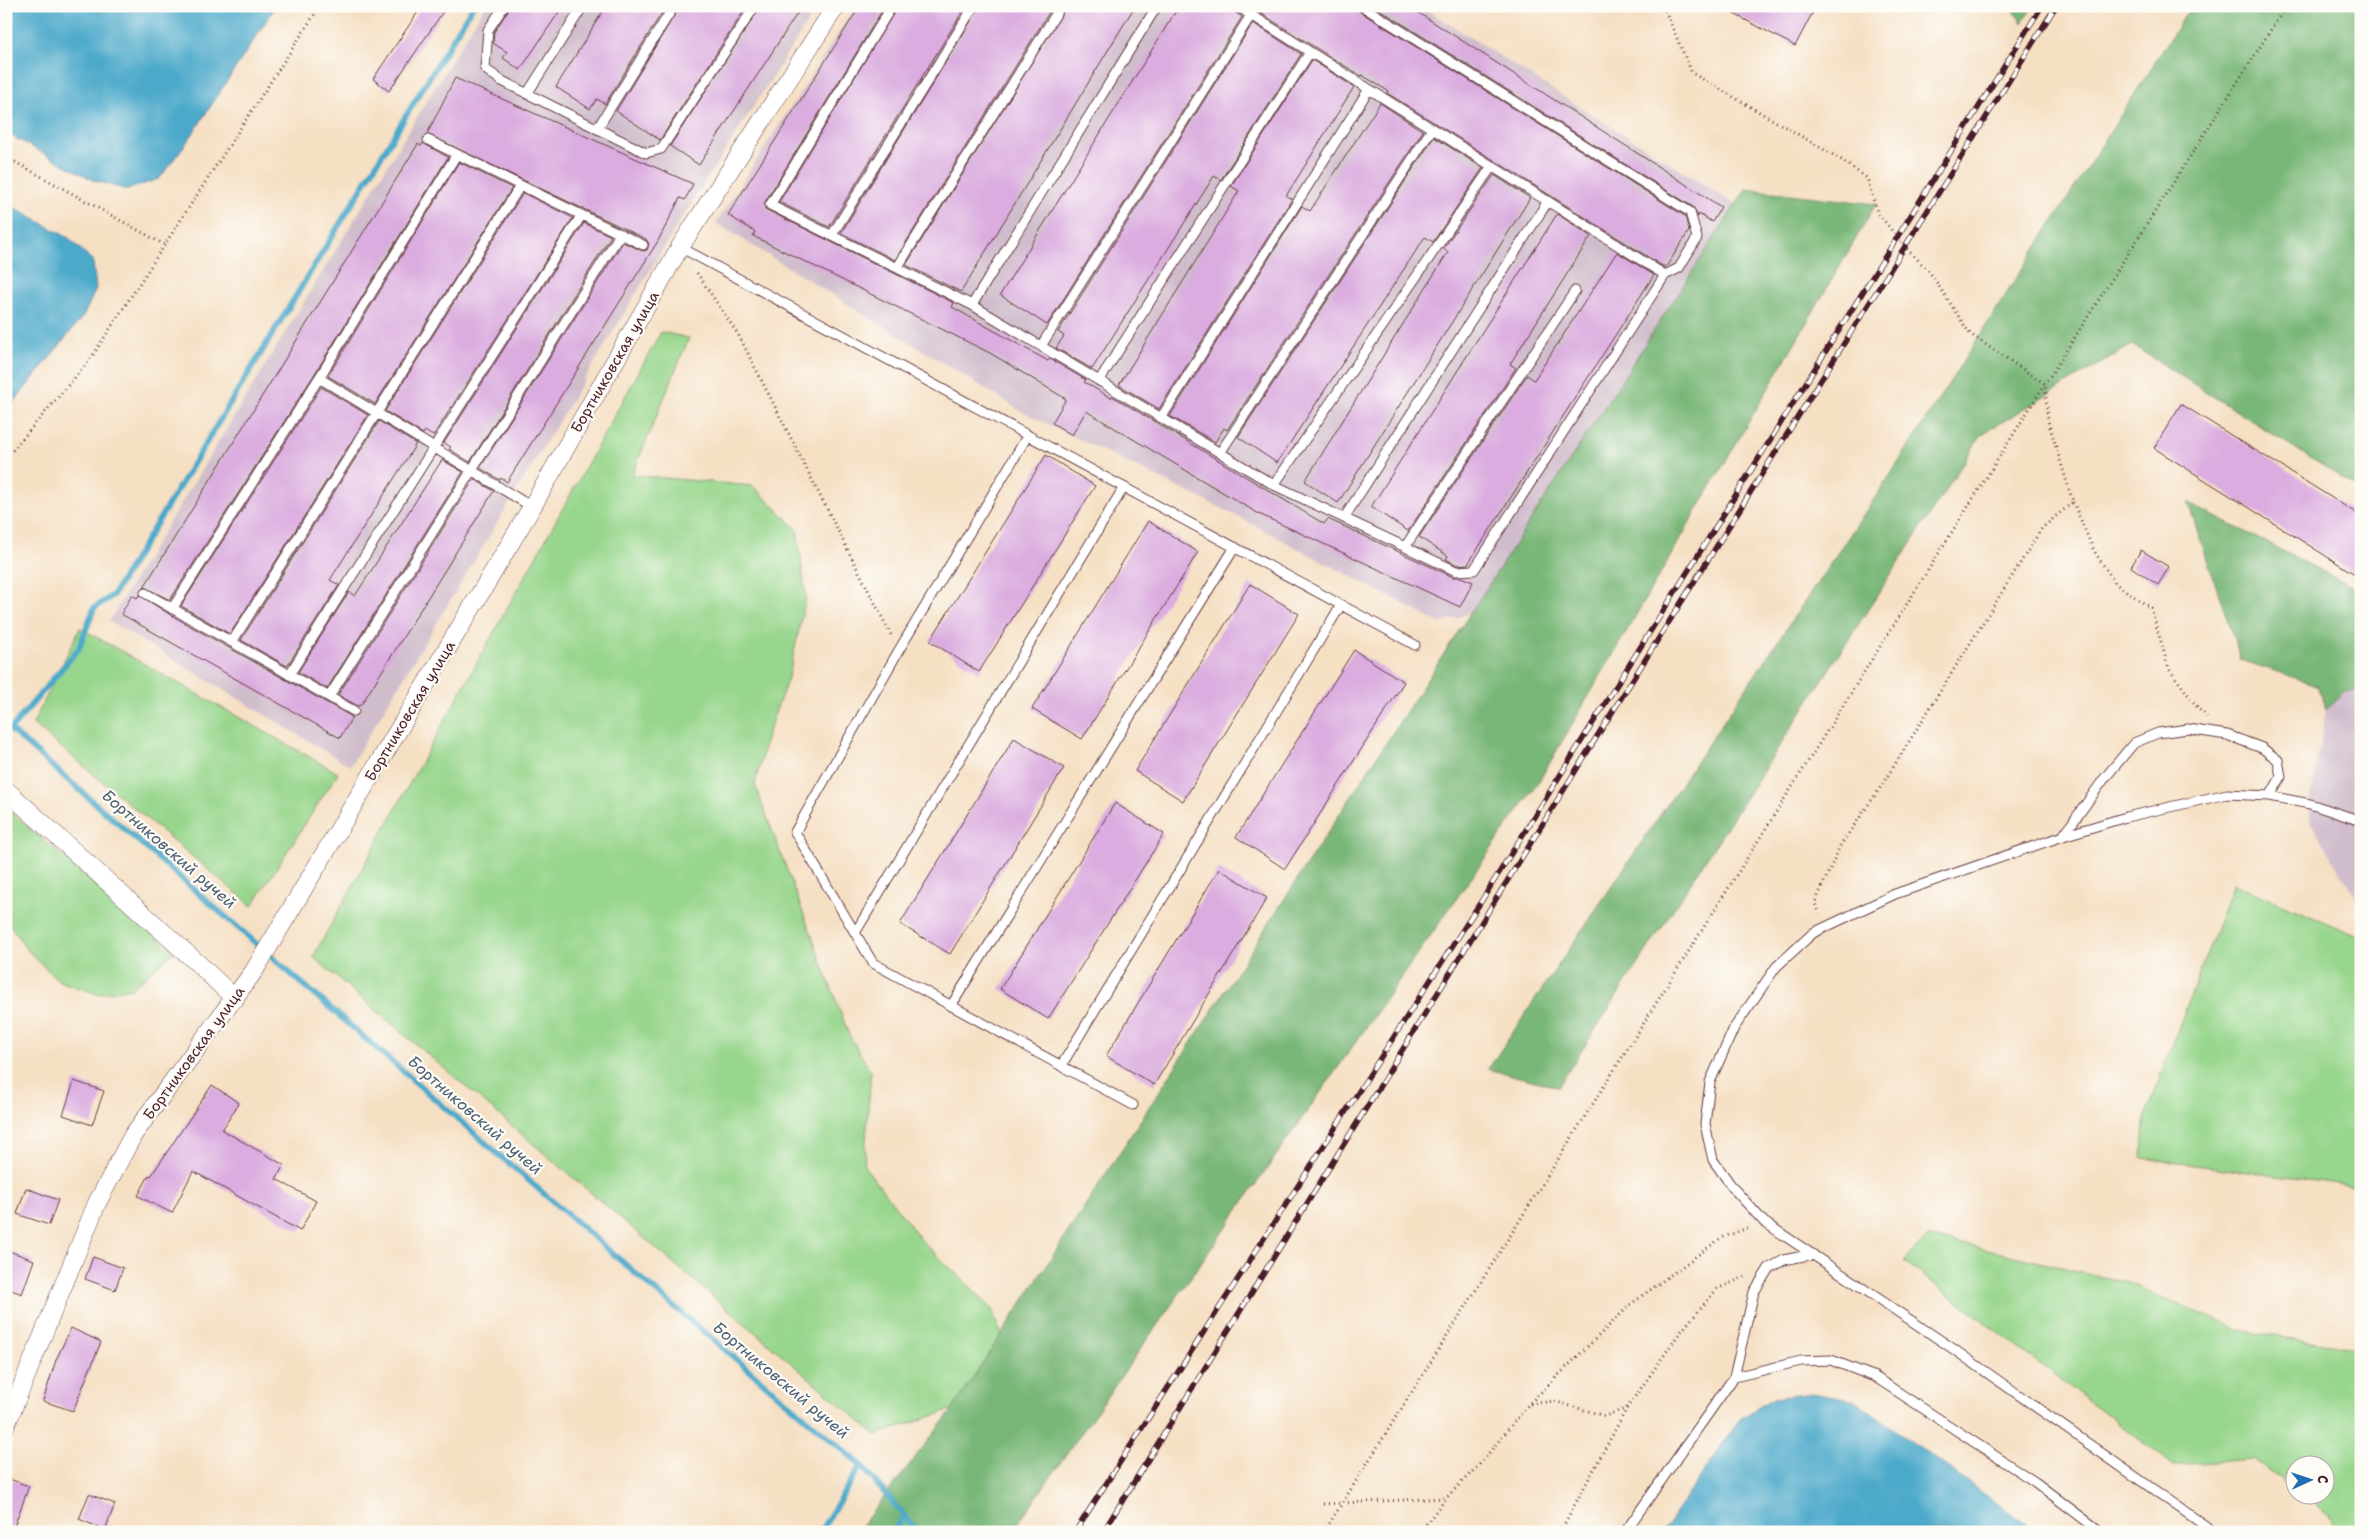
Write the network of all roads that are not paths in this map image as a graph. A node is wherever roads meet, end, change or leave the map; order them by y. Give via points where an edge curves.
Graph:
1 (504, 6) edge
2 (583, 6) edge
3 (674, 6) edge
4 (755, 6) edge
5 (836, 6) edge
6 (892, 6) edge
7 (974, 6) edge
8 (1061, 6) edge
9 (1157, 6) edge
10 (1237, 6) edge
11 (1362, 6) edge
12 (1251, 15) junction
13 (1310, 52) junction
14 (1369, 89) junction
15 (527, 94) junction
16 (597, 128) junction
17 (1432, 129) junction
18 (428, 140) dead end
19 (457, 154) junction
20 (1492, 166) junction
21 (520, 186) junction
22 (1548, 201) junction
23 (581, 216) junction
24 (832, 235) junction
25 (619, 236) junction
26 (643, 245) dead end
27 (680, 247) junction
28 (897, 268) junction
29 (1665, 274) junction
30 (1575, 291) dead end
31 (972, 305) junction
32 (1041, 346) junction
33 (319, 378) junction
34 (1099, 381) junction
35 (376, 412) junction
36 (1160, 418) junction
37 (1028, 435) junction
38 (432, 447) junction
39 (1220, 453) junction
40 (472, 471) junction
41 (1274, 485) junction
42 (1124, 488) junction
43 (532, 508) junction
44 (1344, 518) junction
45 (1235, 547) junction
46 (1405, 547) junction
47 (145, 593) dead end
48 (1341, 605) junction
49 (172, 609) junction
50 (232, 642) junction
51 (1415, 645) dead end
52 (289, 675) junction
53 (329, 696) junction
54 (354, 711) dead end
55 (6, 790) edge
56 (2270, 796) junction
57 (2361, 821) edge
58 (2063, 836) junction
59 (855, 933) junction
60 (235, 999) junction
61 (951, 1006) junction
62 (1061, 1066) junction
63 (1133, 1105) dead end
64 (1813, 1254) junction
65 (1734, 1377) junction
66 (6, 1425) edge
67 (1625, 1532) edge
68 (2101, 1532) edge
69 (2214, 1532) edge

1 - 15 lane via 488,30 485,69
2 - 15 lane
3 - 16 lane
4 - 16 lane via 661,149 646,153
5 - 27 street, Бортниковская улица
6 - 24 lane via 770,205
7 - 24 lane
8 - 28 lane
9 - 31 lane
10 - 12 lane
11 - 29 lane via 1690,212 1697,238 1679,268
12 - 13 lane
12 - 32 lane
13 - 14 lane
13 - 34 lane
14 - 17 lane
14 - 36 lane
15 - 16 lane
17 - 20 lane
17 - 39 lane
18 - 19 lane
19 - 21 lane
19 - 33 lane
20 - 22 lane
20 - 41 lane
21 - 23 lane
21 - 35 lane
22 - 29 lane
22 - 44 lane
23 - 25 lane
23 - 38 lane
24 - 28 lane
25 - 26 lane
25 - 40 lane
27 - 37 lane
27 - 43 street, Бортниковская улица
28 - 31 lane
29 - 46 lane via 1474,570 1456,571
30 - 46 lane
31 - 32 lane
32 - 34 lane
33 - 35 lane
33 - 49 lane
34 - 36 lane
35 - 38 lane
35 - 50 lane
36 - 39 lane
37 - 42 lane
37 - 59 lane via 795,832
38 - 40 lane
38 - 52 lane
39 - 41 lane
40 - 43 lane
40 - 53 lane
41 - 44 lane
42 - 45 lane
42 - 59 lane
43 - 60 street, Бортниковская улица
44 - 46 lane
45 - 48 lane
45 - 61 lane
47 - 49 lane
48 - 51 lane
48 - 62 lane
49 - 50 lane
50 - 52 lane
52 - 53 lane
53 - 54 lane
55 - 60 street
56 - 57 lane via 2310,804
56 - 58 lane via 2227,794 2126,817
56 - 58 lane via 2281,777 2278,760 2262,748 2227,735 2188,730 2158,733 2134,743
58 - 64 lane via 1895,894 1813,933 1776,967 1734,1028 1710,1082 1705,1124 1713,1160 1764,1222
59 - 61 lane via 873,963
60 - 66 street, Бортниковская улица via 133,1135 96,1203
61 - 62 lane
62 - 63 lane
64 - 65 lane via 1784,1260 1769,1268 1754,1292
64 - 69 lane
65 - 67 lane
65 - 68 lane via 1801,1361 1831,1360 1875,1377 2035,1482

